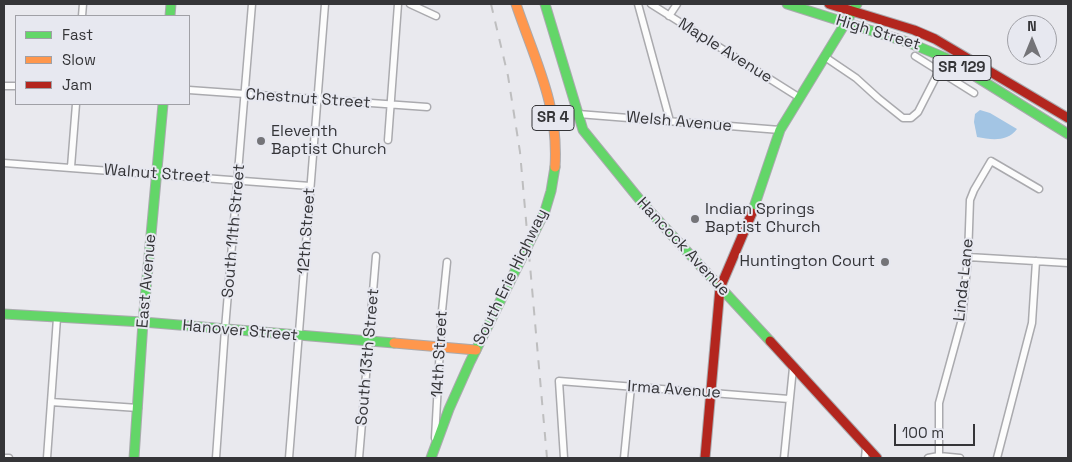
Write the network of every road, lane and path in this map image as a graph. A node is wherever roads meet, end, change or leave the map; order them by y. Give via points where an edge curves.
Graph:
1 (252, 4) edge
2 (325, 4) edge
3 (398, 4) edge
4 (410, 4) edge
5 (516, 4) edge
6 (545, 4) edge
7 (638, 4) edge
8 (651, 4) edge
9 (676, 4) edge
10 (787, 4) edge
11 (829, 4) edge
12 (855, 7) edge
13 (436, 16) dead end
14 (669, 16) junction
15 (846, 24) junction
16 (915, 56) dead end
17 (825, 58) junction
18 (939, 71) junction
19 (190, 90) edge
20 (974, 93) dead end
21 (245, 94) junction
22 (800, 98) junction
23 (318, 100) junction
24 (76, 105) edge
25 (162, 105) edge
26 (390, 105) junction
27 (427, 107) dead end
28 (578, 114) junction
29 (1068, 118) edge
30 (670, 121) junction
31 (780, 130) junction
32 (1068, 134) edge
33 (388, 140) dead end
34 (4, 163) edge
35 (71, 167) junction
36 (157, 174) junction
37 (238, 180) junction
38 (310, 186) junction
39 (1039, 189) dead end
40 (376, 256) dead end
41 (968, 257) junction
42 (1036, 261) junction
43 (447, 262) dead end
44 (1068, 263) edge
45 (720, 288) junction
46 (4, 314) edge
47 (57, 318) junction
48 (143, 322) junction
49 (225, 329) junction
50 (299, 336) junction
51 (369, 341) junction
52 (440, 346) junction
53 (476, 350) junction
54 (794, 368) junction
55 (631, 386) junction
56 (711, 392) junction
57 (789, 399) junction
58 (51, 402) junction
59 (138, 408) junction
60 (434, 447) junction
61 (866, 447) junction
62 (939, 456) junction
63 (4, 458) edge
64 (9, 458) edge
65 (47, 458) edge
66 (134, 458) edge
67 (216, 458) edge
68 (289, 458) edge
69 (360, 458) edge
70 (430, 458) edge
71 (564, 458) edge
72 (624, 458) edge
73 (705, 458) edge
74 (784, 458) edge
75 (865, 458) edge
76 (877, 458) edge
77 (928, 458) edge
78 (960, 458) edge
79 (997, 458) edge

1 - 21 street, South 11th Street
2 - 23 street, 12th Street
3 - 26 street
4 - 13 street
5 - 53 main road, South Erie Highway / SR 4 via 552,109 555,139 553,182 541,220
6 - 28 main road, Hancock Avenue
7 - 30 street
8 - 14 street, Maple Avenue
9 - 14 street
10 - 15 main road, High Street / SR 129
11 - 12 main road, High Street / SR 129
12 - 15 main road
12 - 29 main road, High Street / SR 129 via 935,39
14 - 22 street, Maple Avenue
15 - 17 main road
15 - 32 main road, High Street / SR 129 via 907,40 946,58
16 - 18 street
17 - 18 street via 856,78 903,118 911,118 918,112
17 - 22 main road
18 - 20 street
19 - 21 street, Chestnut Street
21 - 23 street, Chestnut Street
21 - 37 street, South 11th Street
22 - 31 main road
23 - 26 street, Chestnut Street
23 - 38 street, 12th Street
24 - 35 street
25 - 36 main road, East Avenue
26 - 27 street, Chestnut Street
26 - 33 street
28 - 30 street, Welsh Avenue
28 - 45 main road, Hancock Avenue via 583,130 644,205
30 - 31 street, Welsh Avenue
31 - 45 main road via 750,218
34 - 35 street, Walnut Street
35 - 36 street, Walnut Street
36 - 37 street, Walnut Street
36 - 48 main road, East Avenue
37 - 38 street, Walnut Street
37 - 49 street, South 11th Street
38 - 50 street, 12th Street
39 - 41 street, Linda Lane via 991,161 970,200
40 - 51 street, South 13th Street
41 - 42 street
41 - 62 street, Linda Lane via 962,319 939,403
42 - 44 street
42 - 79 street via 1032,323
43 - 52 street, 14th Street
45 - 54 main road, Hancock Avenue
45 - 56 main road
46 - 47 main road, Hanover Street
47 - 48 main road, Hanover Street
47 - 58 street
48 - 49 main road, Hanover Street
48 - 59 main road, East Avenue
49 - 50 main road, Hanover Street
49 - 67 street, South 11th Street
50 - 51 main road, Hanover Street
50 - 68 street, 12th Street
51 - 52 main road, Hanover Street
51 - 69 street, South 13th Street
52 - 53 main road, Hanover Street
52 - 60 street, 14th Street
53 - 60 main road, South Erie Highway / SR 4
54 - 57 street
54 - 61 main road, Hancock Avenue
55 - 56 street, Irma Avenue
55 - 71 street, Irma Avenue via 559,381
55 - 72 street
56 - 57 street, Irma Avenue
56 - 73 main road
57 - 74 street
58 - 59 street
58 - 65 street
59 - 66 main road, East Avenue
60 - 70 main road, South Erie Highway / SR 4
61 - 75 street
61 - 76 main road, Hancock Avenue
62 - 77 street
62 - 78 street
63 - 64 street

